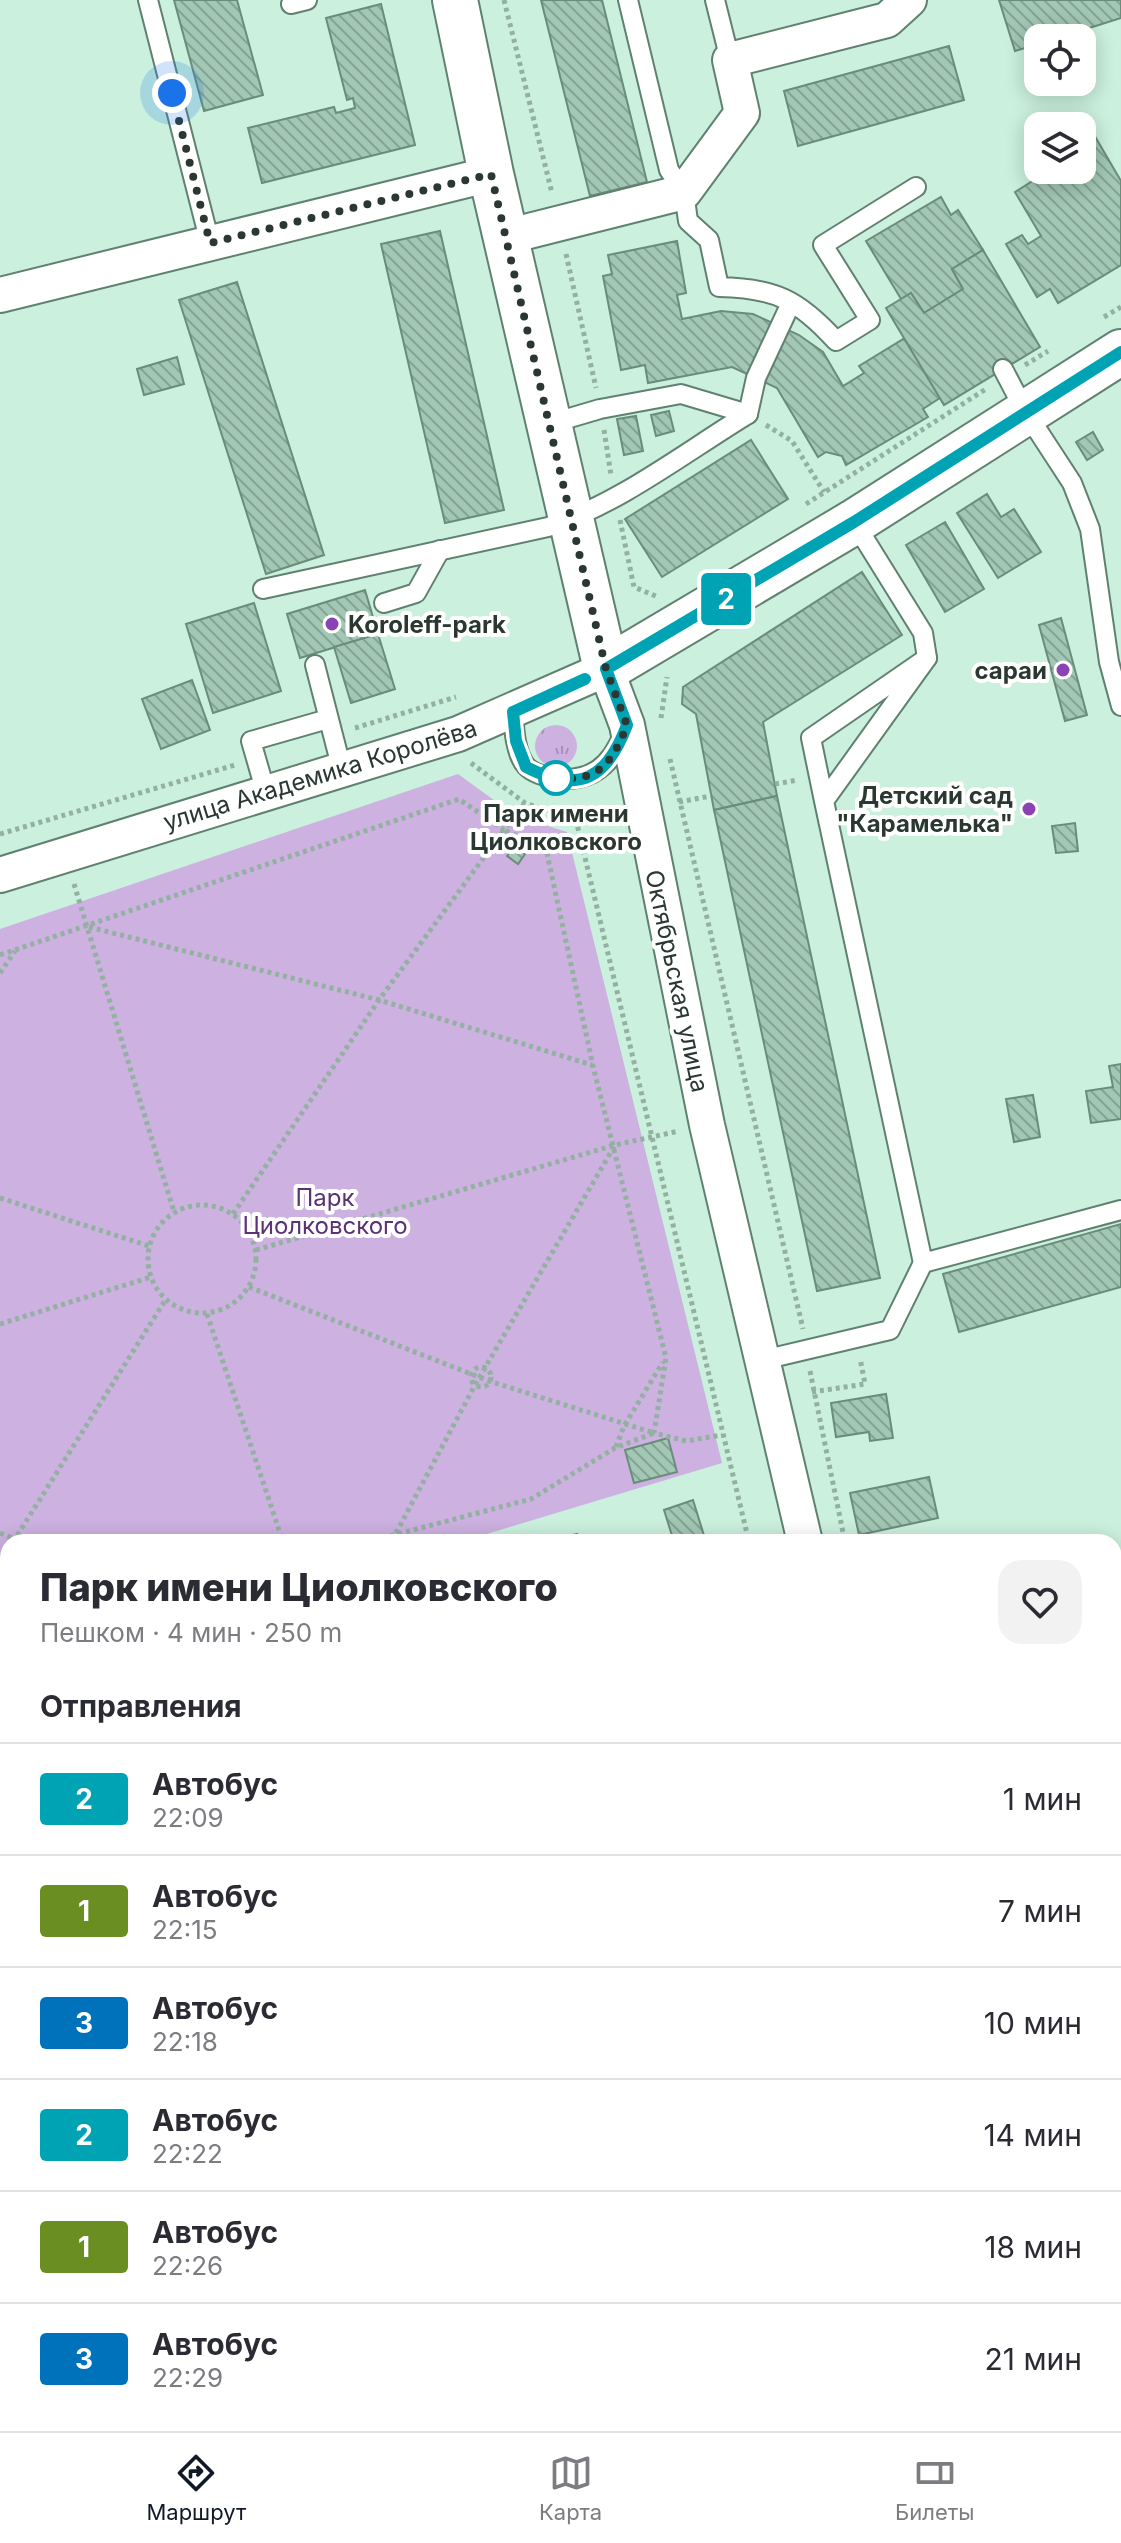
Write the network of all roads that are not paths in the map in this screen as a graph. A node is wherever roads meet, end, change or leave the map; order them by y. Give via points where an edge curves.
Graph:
1 (148, 0) edge
2 (455, 0) edge
3 (628, 0) edge
4 (715, 0) edge
5 (909, 0) edge
6 (730, 60) junction
7 (491, 174) junction
8 (916, 187) dead end
9 (684, 192) junction
10 (509, 236) junction
11 (210, 243) junction
12 (1, 292) edge
13 (791, 303) junction
14 (1121, 352) edge
15 (1003, 369) dead end
16 (1025, 411) junction
17 (748, 414) junction
18 (549, 425) junction
19 (570, 520) junction
20 (854, 522) junction
21 (440, 550) junction
22 (263, 589) dead end
23 (384, 603) dead end
24 (927, 658) junction
25 (315, 665) dead end
26 (606, 669) junction
27 (1121, 706) edge
28 (513, 712) junction
29 (627, 725) junction
30 (331, 727) junction
31 (342, 770) junction
32 (266, 793) junction
33 (824, 801) junction
34 (0, 875) edge
35 (1121, 1210) edge
36 (923, 1263) junction
37 (763, 1360) junction
38 (803, 1534) edge

1 - 11 lane
2 - 7 street, Октябрьская улица
3 - 9 lane via 669,170
4 - 6 lane
5 - 6 street via 887,20
6 - 9 street via 742,113
7 - 10 street, Октябрьская улица
7 - 11 street
8 - 13 lane via 823,245 870,320 836,341 810,312
9 - 10 street
9 - 13 lane via 688,221 709,240 719,287 760,288
10 - 18 street, Октябрьская улица
11 - 12 street
13 - 17 lane via 756,378
14 - 16 street, улица Академика Королёва
15 - 16 lane
16 - 20 street, улица Академика Королёва
16 - 27 lane via 1072,483 1090,529 1109,662
17 - 18 lane via 681,394
17 - 19 lane
18 - 19 street, Октябрьская улица
19 - 21 lane
19 - 26 street, Октябрьская улица
20 - 24 lane via 923,633
20 - 26 street, улица Академика Королёва
21 - 22 lane
21 - 23 lane via 416,593
24 - 33 lane
24 - 33 lane via 811,738
25 - 30 lane
26 - 28 street, улица Академика Королёва
26 - 29 street, Октябрьская улица
28 - 29 lane via 526,767 572,781 596,773 616,755
28 - 31 street, улица Академика Королёва
29 - 37 street, Октябрьская улица via 707,1125
30 - 31 lane
30 - 32 lane via 251,741
31 - 32 street, улица Академика Королёва
32 - 34 street, улица Академика Королёва
33 - 36 lane
35 - 36 lane
36 - 37 lane via 890,1330
37 - 38 street, Октябрьская улица

